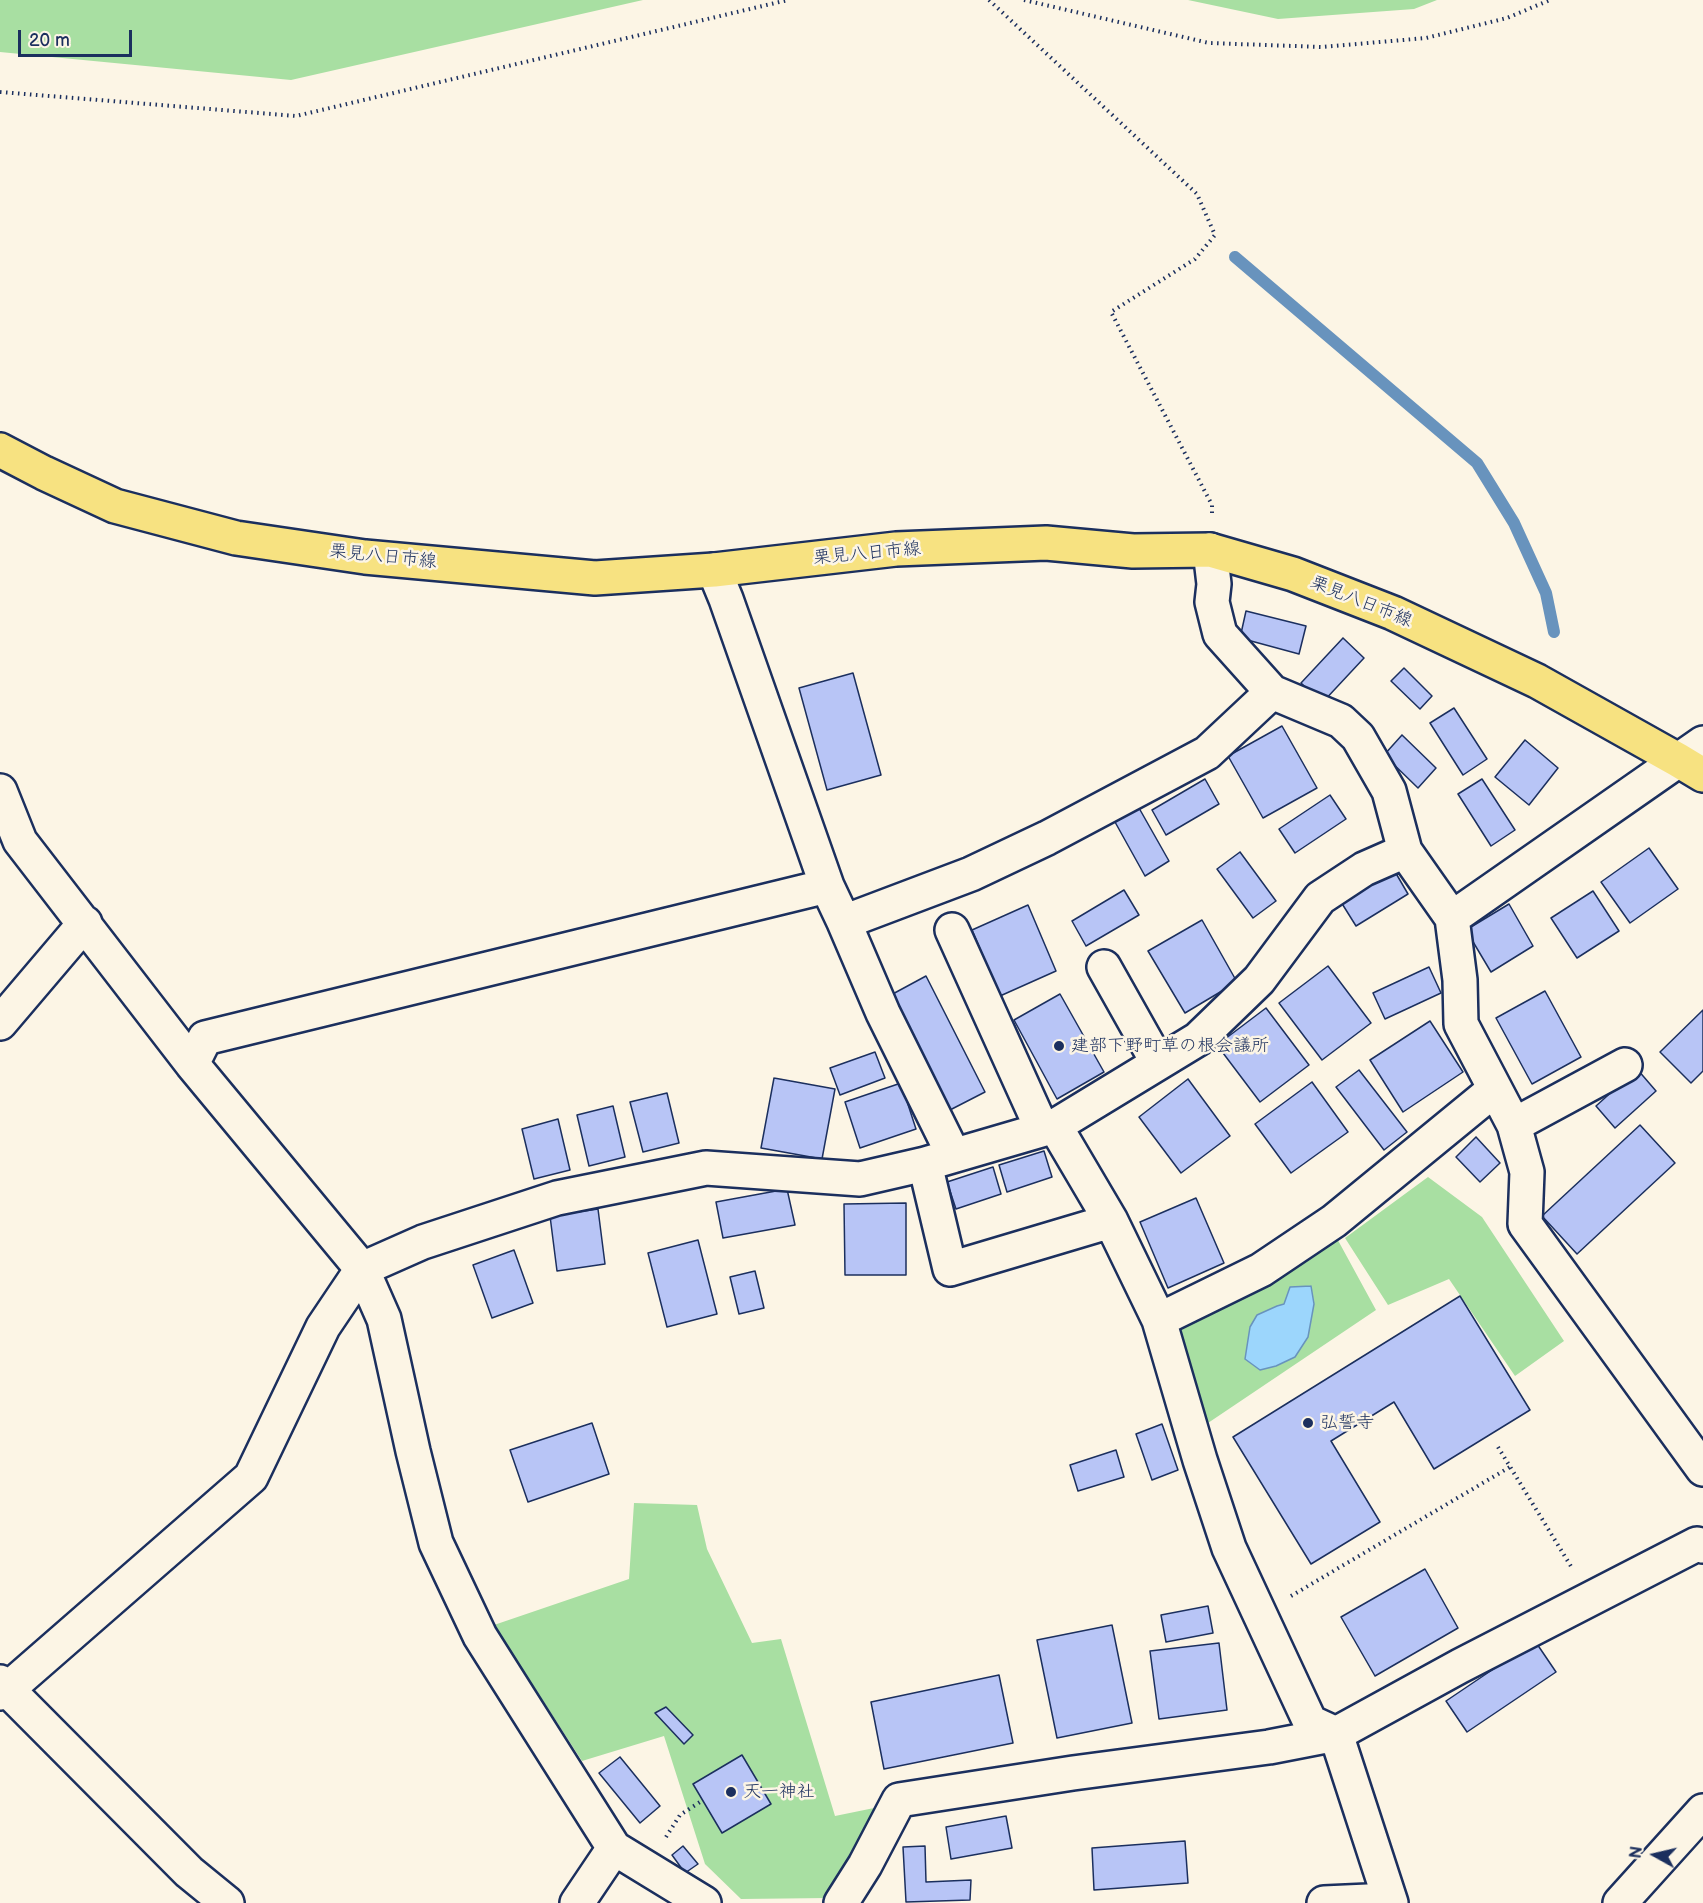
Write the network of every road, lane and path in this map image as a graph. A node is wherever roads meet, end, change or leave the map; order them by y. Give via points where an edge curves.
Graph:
1 (788, 0) edge
2 (989, 0) edge
3 (1024, 0) edge
4 (1550, 0) edge
5 (0, 92) edge
6 (0, 450) edge
7 (1210, 550) junction
8 (714, 570) junction
9 (1272, 692) junction
10 (1695, 759) edge
11 (0, 792) edge
12 (1406, 851) junction
13 (827, 886) junction
14 (1452, 918) junction
15 (844, 922) junction
16 (85, 923) junction
17 (952, 930) dead end
18 (1104, 967) dead end
19 (0, 1023) edge
20 (1158, 1063) junction
21 (192, 1064) junction
22 (1625, 1065) dead end
23 (1495, 1089) junction
24 (1514, 1125) junction
25 (1048, 1128) junction
26 (939, 1159) junction
27 (1111, 1221) junction
28 (362, 1269) junction
29 (1159, 1320) junction
30 (1498, 1447) dead end
31 (1510, 1467) junction
32 (1703, 1469) edge
33 (1703, 1546) edge
34 (1591, 1599) junction
35 (1260, 1614) junction
36 (3, 1688) edge
37 (1336, 1734) junction
38 (703, 1800) dead end
39 (1703, 1810) edge
40 (614, 1848) junction
41 (646, 1868) junction
42 (1391, 1901) edge
43 (227, 1903) edge
44 (578, 1903) edge
45 (704, 1903) edge
46 (841, 1903) edge
47 (1324, 1903) edge
48 (1620, 1903) edge

1 - 5 path via 296,116
2 - 7 path via 1197,194 1215,235 1195,259 1111,312 1212,505
3 - 4 path via 1209,43 1322,47 1426,38 1507,18
6 - 8 main road, 栗見八日市線 via 115,506 236,538 365,557 595,578
7 - 8 main road, 栗見八日市線 via 1133,551 1035,544 896,549
7 - 9 street via 1212,602 1220,634
7 - 10 main road, 栗見八日市線 via 1293,574 1393,614
8 - 13 street
9 - 12 street via 1341,721 1358,737 1389,791
9 - 15 street via 1206,753 1187,764 981,869
10 - 14 street
11 - 16 street via 20,841
12 - 14 street
12 - 20 street via 1364,869 1320,898 1259,980 1198,1039
13 - 15 street
13 - 21 street via 205,1038
14 - 23 street via 1461,1024
15 - 26 street
16 - 19 street
16 - 21 street
17 - 25 street
18 - 20 street
20 - 25 street
21 - 28 street
22 - 24 street
23 - 24 street
23 - 29 street via 1334,1221 1261,1270
24 - 32 street via 1527,1172 1525,1224
25 - 26 street
25 - 27 street
26 - 27 street via 950,1269
26 - 28 street via 860,1179 706,1168 557,1198 423,1242
27 - 29 street
28 - 36 street via 323,1327 251,1477
28 - 40 street via 384,1319 436,1543 480,1636
29 - 35 street via 1229,1548
30 - 31 path
31 - 34 path
31 - 35 path
33 - 34 street via 1697,1544
34 - 37 street
35 - 37 street via 1310,1722
36 - 43 street via 189,1872
37 - 42 street
37 - 46 street via 899,1800
38 - 41 path via 680,1815
39 - 48 street
40 - 41 street
40 - 44 street
41 - 45 street
42 - 47 street

